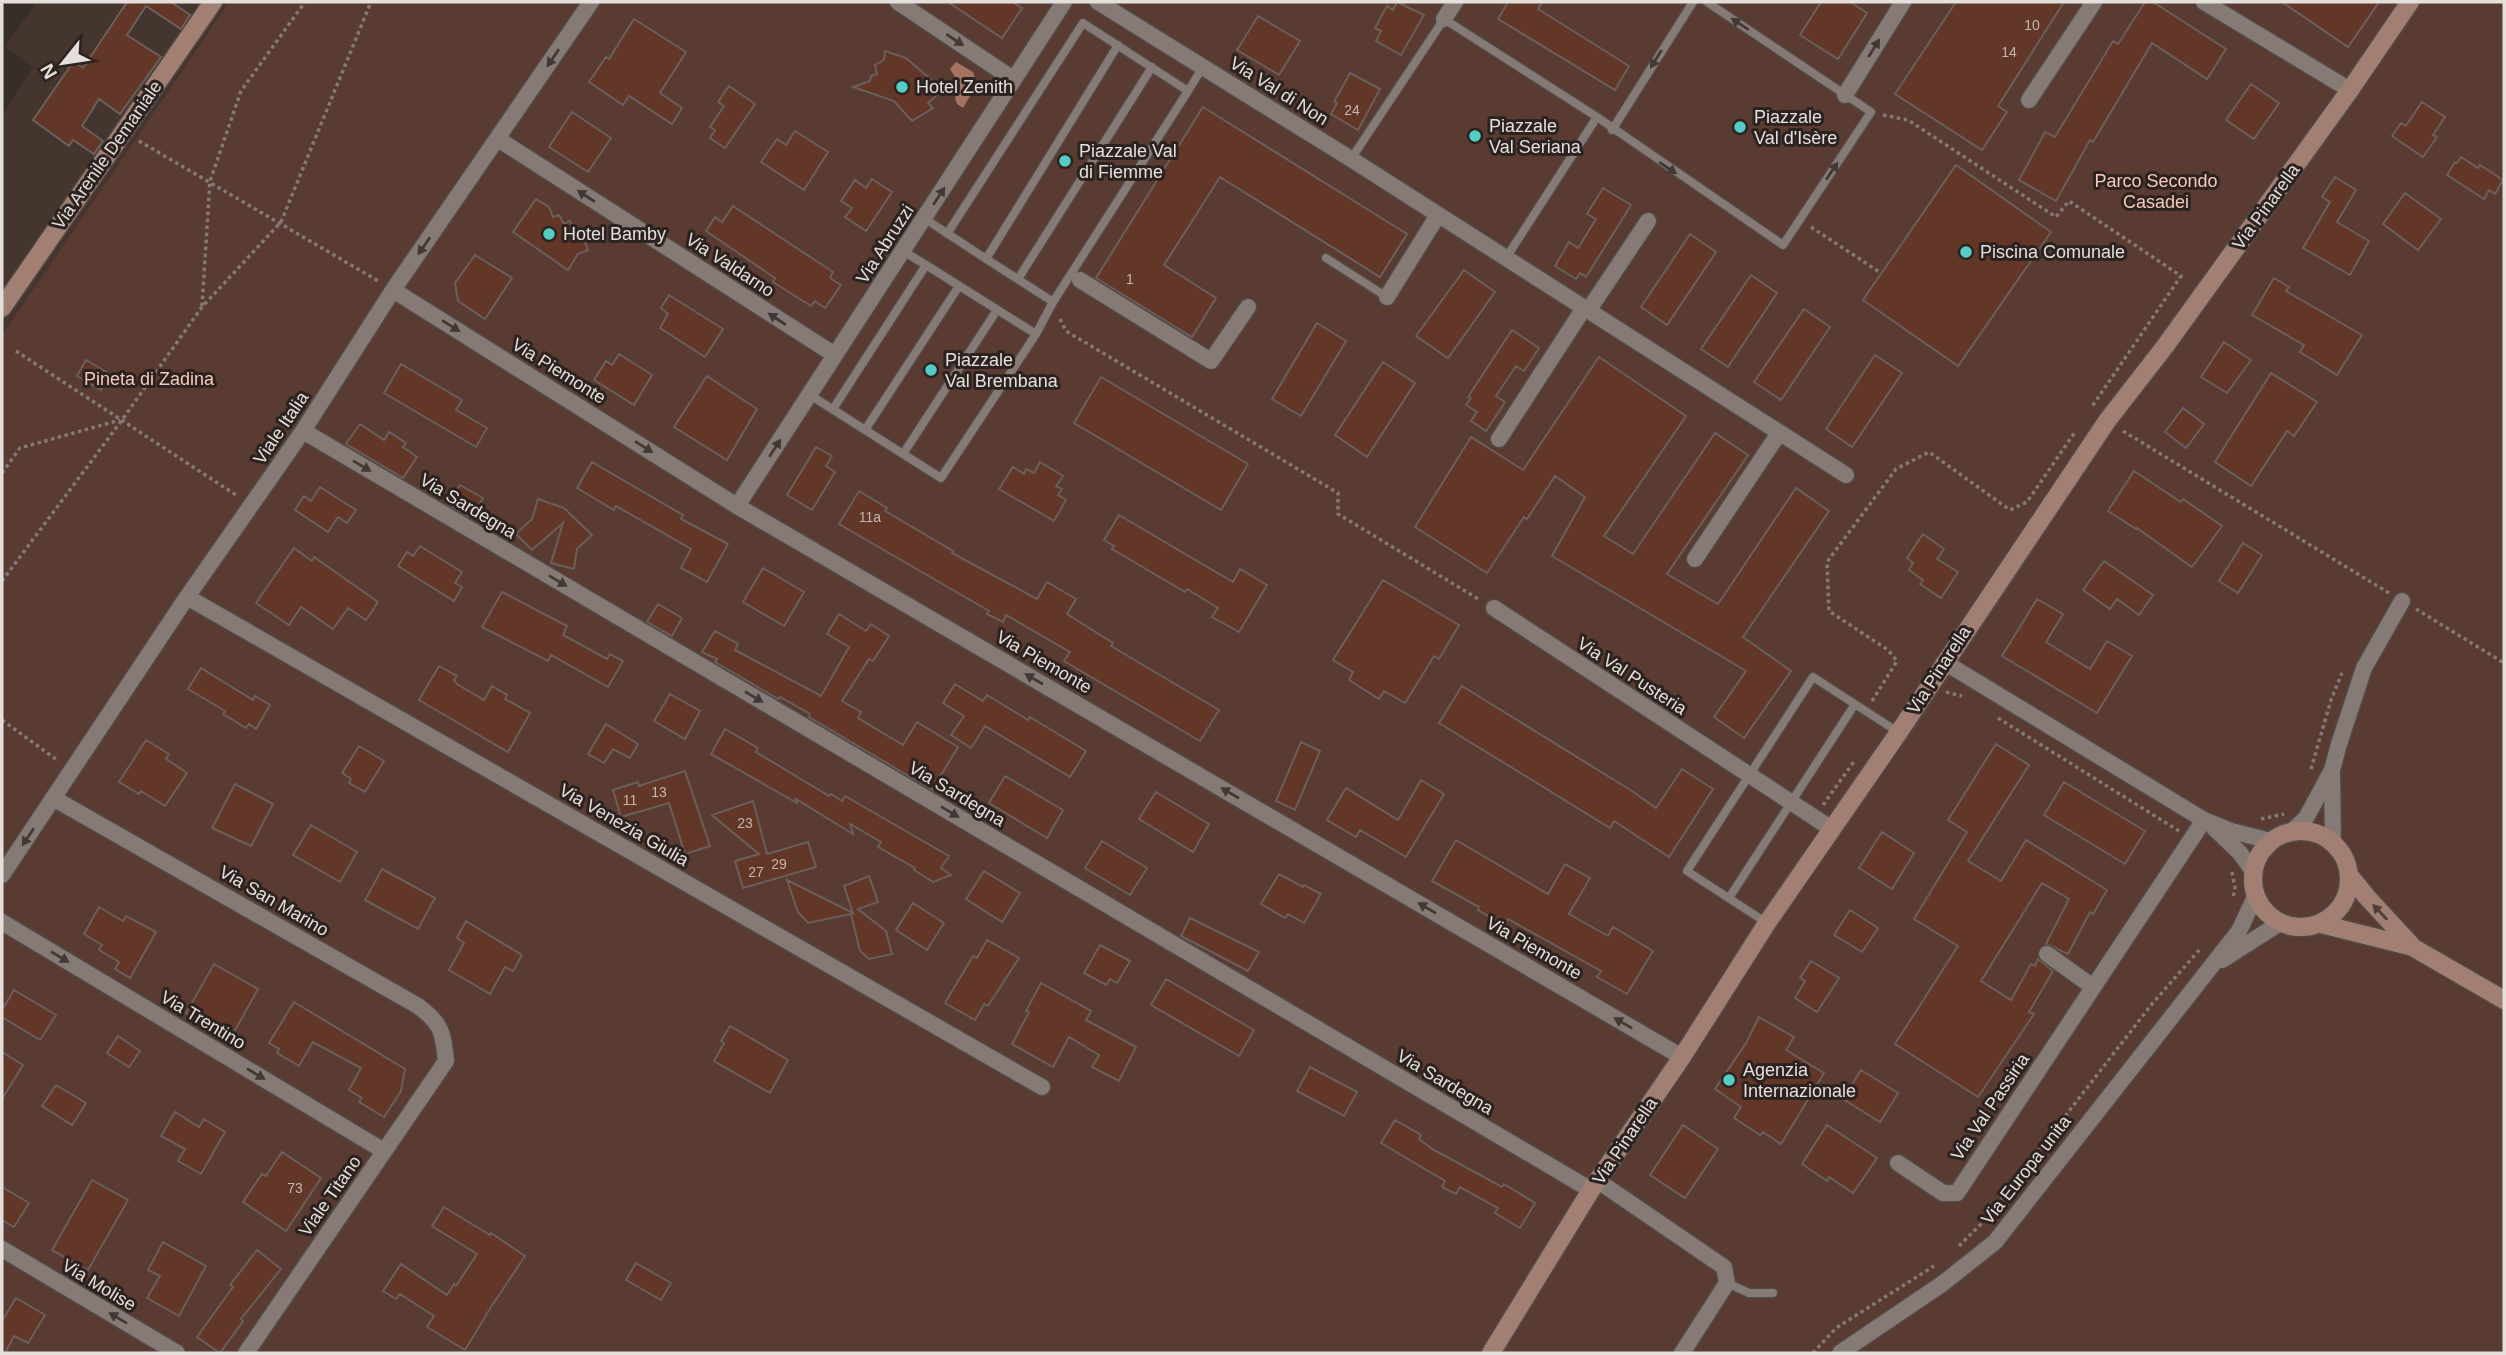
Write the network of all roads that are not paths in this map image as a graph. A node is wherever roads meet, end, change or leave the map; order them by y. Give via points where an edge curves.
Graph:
1 (213, 2) edge
2 (592, 2) edge
3 (898, 2) edge
4 (1064, 2) edge
5 (1098, 2) edge
6 (1455, 2) edge
7 (1693, 2) edge
8 (1707, 2) edge
9 (1903, 2) edge
10 (2094, 2) edge
11 (2204, 2) edge
12 (2410, 2) edge
13 (1444, 19) junction
14 (1118, 45) junction
15 (1152, 67) junction
16 (1203, 67) junction
17 (1013, 79) junction
18 (1188, 90) junction
19 (2350, 90) junction
20 (1845, 95) junction
21 (2029, 100) dead end
22 (1597, 117) junction
23 (1612, 130) junction
24 (498, 139) junction
25 (1350, 159) junction
26 (1438, 215) junction
27 (924, 218) junction
28 (1648, 221) dead end
29 (947, 234) junction
30 (903, 251) junction
31 (1326, 258) dead end
32 (1506, 258) junction
33 (986, 259) junction
34 (926, 265) junction
35 (1018, 279) junction
36 (1080, 280) dead end
37 (959, 286) junction
38 (393, 290) junction
39 (1387, 297) joint
40 (1053, 302) junction
41 (1248, 307) dead end
42 (2, 308) edge
43 (1586, 309) junction
44 (998, 310) junction
45 (1036, 334) junction
46 (835, 355) junction
47 (810, 395) junction
48 (833, 409) junction
49 (865, 430) junction
50 (303, 431) junction
51 (1779, 433) junction
52 (1499, 439) dead end
53 (903, 454) junction
54 (1846, 475) dead end
55 (737, 506) junction
56 (1695, 559) dead end
57 (187, 597) junction
58 (2402, 601) road end
59 (1494, 608) road end
60 (1944, 662) junction
61 (1855, 704) junction
62 (1899, 732) junction
63 (2332, 770) junction
64 (1749, 775) junction
65 (53, 798) junction
66 (1791, 802) junction
67 (2204, 820) junction
68 (1832, 829) junction
69 (2291, 832) junction
70 (2271, 841) junction
71 (2333, 843) junction
72 (2253, 871) junction
73 (2, 875) edge
74 (2349, 875) junction
75 (2255, 897) junction
76 (1729, 898) junction
77 (2, 922) edge
78 (1767, 923) junction
79 (2280, 923) junction
80 (2321, 924) junction
81 (2414, 948) junction
82 (2047, 954) dead end
83 (2206, 971) junction
84 (2093, 987) junction
85 (2504, 1000) edge
86 (1682, 1057) junction
87 (446, 1061) joint
88 (1042, 1087) dead end
89 (384, 1151) junction
90 (1898, 1163) dead end
91 (1595, 1186) junction
92 (2, 1249) edge
93 (1727, 1283) junction
94 (1773, 1293) dead end
95 (177, 1353) edge
96 (246, 1353) edge
97 (1492, 1353) edge
98 (1682, 1353) edge
99 (1840, 1353) edge

1 - 42 street, Via Arenile Demaniale
2 -> 24 street, Viale Italia
3 -> 17 street
4 - 17 street, Via Abruzzi
5 - 16 street, Via Val di Non
6 - 13 street
7 -> 23 lane
20 -> 8 lane
20 -> 9 street
10 - 21 street
11 - 19 street
12 - 19 street, Via Pinarella
13 - 22 lane
13 - 25 lane
14 - 15 lane
14 - 29 lane via 1083,23
14 - 33 lane
15 - 18 lane
15 - 35 lane
16 - 18 lane
16 - 25 street, Via Val di Non
27 -> 17 street, Via Abruzzi
18 - 40 lane
19 - 60 street, Via Pinarella via 2107,421
23 -> 20 lane via 1783,245 1871,112
22 - 23 lane
22 - 32 lane
24 -> 38 street, Viale Italia
46 -> 24 street, Via Valdarno
25 - 26 street, Via Val di Non
26 - 32 street, Via Val di Non
26 - 39 street
27 - 29 lane
27 - 30 street, Via Abruzzi via 919,236
28 - 43 street
29 - 33 lane
30 - 34 lane
30 - 46 street, Via Abruzzi
31 - 39 lane
32 - 43 street, Via Val di Non
33 - 35 lane
34 - 37 lane
34 - 48 lane
35 - 40 lane
36 - 41 street via 1211,361
37 - 44 lane
37 - 49 lane
38 - 50 street, Viale Italia
38 -> 55 street, Via Piemonte
40 - 45 lane
43 - 51 street, Via Val di Non
43 - 52 street
44 - 45 lane
44 - 53 lane
45 - 53 lane via 941,478
46 - 47 street, Via Abruzzi
47 - 48 lane
55 -> 47 street, Via Abruzzi
48 - 49 lane
49 - 53 lane
50 - 57 street, Viale Italia
50 -> 91 street, Via Sardegna
51 - 54 street, Via Val di Non
51 - 56 street
86 -> 55 street, Via Piemonte
57 - 65 street, Viale Italia
57 - 88 street, Via Venezia Giulia
58 - 63 street via 2364,668
59 - 64 street, Via Val Pusteria
60 - 62 street, Via Pinarella
60 - 67 street
61 - 62 lane
61 - 64 lane via 1813,677
61 - 66 lane
62 - 68 street, Via Pinarella
63 - 69 street via 2306,818
63 - 71 street
64 - 66 street, Via Val Pusteria
64 - 76 lane via 1687,871
65 -> 73 street, Viale Italia
65 - 87 street, Via San Marino via 418,1006 436,1020 444,1038
66 - 68 street, Via Val Pusteria
66 - 76 lane
67 - 70 street
67 - 72 street
67 - 84 street, Via Val Passiria
68 - 78 street, Via Pinarella
69 - 70 street
69 - 71 street via 2313,832
70 - 72 street via 2256,859
71 - 74 street
72 - 75 street
74 - 80 street via 2343,904
81 -> 74 street
75 - 79 street
75 - 83 street, Via Europa unita via 2239,931
76 - 78 lane
77 -> 89 street, Via Trentino
78 - 86 street, Via Pinarella
79 - 80 street via 2294,928
79 - 83 street, Via Europa unita
80 - 81 street
81 - 85 street
82 - 84 street
83 - 99 street, Via Europa unita via 1995,1242
84 - 90 street, Via Val Passiria via 1957,1193 1943,1193
86 - 91 street, Via Pinarella
87 - 89 street, Viale Titano
89 - 96 street, Viale Titano
91 - 93 street, Via Sardegna via 1724,1267
91 - 97 street, Via Pinarella
95 -> 92 street, Via Molise
93 - 94 lane via 1749,1293
93 - 98 street

